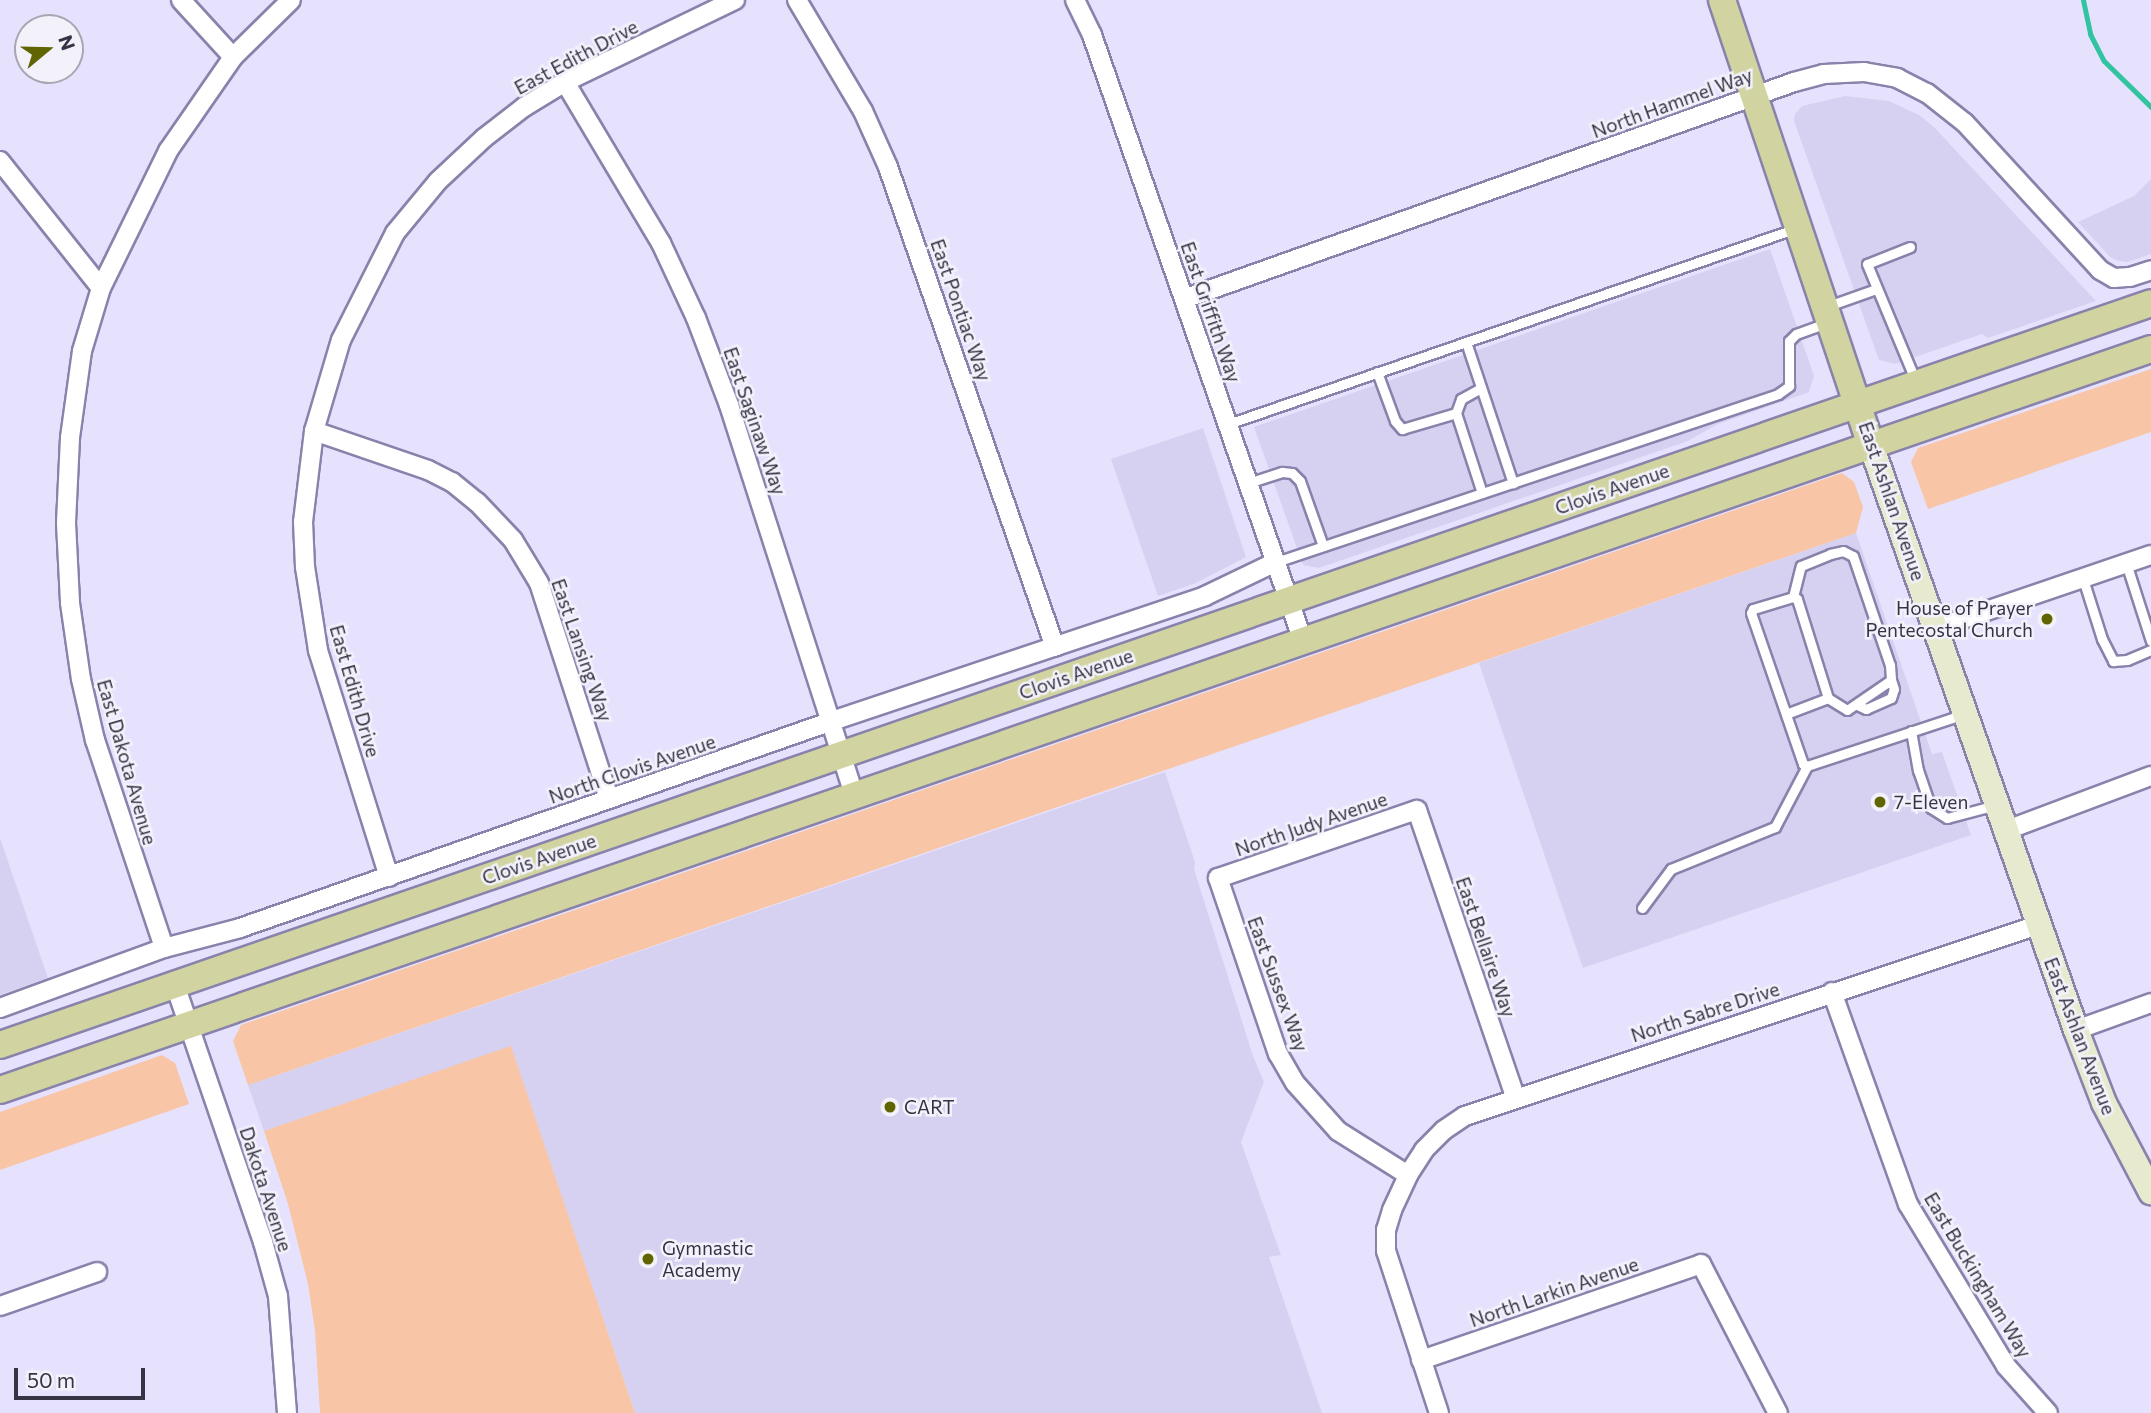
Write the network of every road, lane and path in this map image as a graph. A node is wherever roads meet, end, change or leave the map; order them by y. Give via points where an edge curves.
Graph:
1 (181, 0) edge
2 (290, 0) edge
3 (735, 0) edge
4 (797, 0) edge
5 (1075, 0) edge
6 (1722, 0) edge
7 (233, 57) junction
8 (565, 82) junction
9 (1755, 95) junction
10 (0, 161) edge
11 (1798, 228) junction
12 (1910, 247) dead end
13 (2151, 270) edge
14 (101, 288) junction
15 (1876, 289) junction
16 (1184, 299) junction
17 (2151, 303) edge
18 (1828, 314) junction
19 (1466, 342) junction
20 (2151, 349) edge
21 (1377, 372) junction
22 (1916, 384) junction
23 (1481, 388) junction
24 (1858, 404) junction
25 (1456, 413) junction
26 (1228, 424) junction
27 (314, 431) junction
28 (1871, 445) junction
29 (1248, 483) junction
30 (1513, 483) junction
31 (1482, 493) junction
32 (1323, 546) junction
33 (2151, 555) edge
34 (1276, 562) junction
35 (2126, 563) junction
36 (2083, 579) junction
37 (1793, 597) junction
38 (1289, 601) junction
39 (1936, 628) junction
40 (2151, 640) edge
41 (1303, 641) junction
42 (1055, 647) junction
43 (2151, 650) edge
44 (1891, 680) junction
45 (1828, 698) junction
46 (1857, 705) junction
47 (1966, 713) junction
48 (1786, 714) junction
49 (832, 721) junction
50 (1911, 731) junction
51 (842, 755) junction
52 (1807, 766) junction
53 (2151, 776) edge
54 (854, 795) junction
55 (610, 799) junction
56 (1998, 804) junction
57 (1417, 810) joint
58 (2007, 830) junction
59 (389, 877) junction
60 (1218, 878) joint
61 (1642, 908) dead end
62 (2038, 925) junction
63 (164, 948) junction
64 (174, 985) junction
65 (1832, 992) junction
66 (2151, 1003) edge
67 (0, 1008) edge
68 (188, 1024) junction
69 (2076, 1030) junction
70 (0, 1045) edge
71 (0, 1090) edge
72 (1515, 1097) junction
73 (1408, 1175) junction
74 (2151, 1192) edge
75 (97, 1272) dead end
76 (0, 1307) edge
77 (1421, 1360) junction
78 (288, 1413) edge
79 (1439, 1413) edge
80 (1778, 1413) edge
81 (2048, 1413) edge

1 - 7 street
2 - 7 street, East Dakota Avenue
3 - 8 street, East Edith Drive
4 - 42 street, East Pontiac Way via 863,111 888,167
5 - 16 street, East Griffith Way via 1092,35
6 - 9 main road, East Ashlan Avenue
7 - 14 street, East Dakota Avenue via 168,151
8 - 27 street, East Edith Drive via 484,138 438,181 395,233 341,340
8 - 49 street, East Saginaw Way via 661,243 696,318
9 - 11 main road, East Ashlan Avenue
9 - 13 street, North Hammel Way via 1824,74 1864,72 1897,78 1927,93 1965,123 2100,270 2114,278
9 - 16 street, North Hammel Way
10 - 14 street
11 - 18 main road, East Ashlan Avenue
11 - 19 lane
12 - 15 lane via 1867,264
14 - 63 street, East Dakota Avenue via 82,351 69,438 66,523 70,603 95,740
15 - 18 lane
15 - 22 lane
16 - 26 street, East Griffith Way
17 - 22 main road, Clovis Avenue
18 - 24 main road, East Ashlan Avenue
18 - 30 lane via 1789,341 1789,386 1778,394
19 - 21 lane
19 - 23 lane
20 - 28 main road
21 - 25 lane via 1402,429
21 - 26 lane
22 - 24 main road, Clovis Avenue
23 - 25 lane via 1461,399
23 - 30 lane
24 - 28 main road, East Ashlan Avenue
24 - 38 main road, Clovis Avenue
25 - 31 lane
26 - 29 street, East Griffith Way
27 - 55 street, East Lansing Way via 452,482 513,540 539,583
27 - 59 street, East Edith Drive via 303,522 310,611
28 - 39 main road, East Ashlan Avenue
28 - 41 main road
29 - 32 lane via 1292,473 1300,481
29 - 34 street, East Griffith Way
30 - 31 lane
31 - 32 lane
32 - 34 lane
33 - 35 street
34 - 38 street, East Griffith Way
34 - 42 street, North Clovis Avenue via 1205,596
35 - 36 street
35 - 40 lane
36 - 39 street
36 - 43 lane via 2113,661
37 - 44 lane via 1801,566 1843,551 1853,556
37 - 45 lane
37 - 48 lane via 1751,613
38 - 41 street, East Griffith Way
38 - 51 main road, Clovis Avenue
39 - 47 main road, East Ashlan Avenue
41 - 54 main road
42 - 49 street, North Clovis Avenue
44 - 46 lane
44 - 46 lane via 1891,698 1867,709
45 - 46 lane via 1847,710
45 - 48 lane
47 - 50 lane
47 - 56 main road, East Ashlan Avenue
48 - 52 lane
49 - 51 street, East Saginaw Way
49 - 55 street, North Clovis Avenue
50 - 52 lane
50 - 56 lane via 1931,808 1947,818
51 - 54 street, East Saginaw Way
51 - 64 main road, Clovis Avenue
52 - 61 lane via 1775,827 1671,869
53 - 58 street
54 - 68 main road
55 - 59 street, North Clovis Avenue
56 - 58 main road, East Ashlan Avenue
57 - 60 street, North Judy Avenue
57 - 72 street, East Bellaire Way
58 - 62 main road, East Ashlan Avenue
59 - 63 street, North Clovis Avenue via 240,928
60 - 73 street, East Sussex Way via 1278,1054 1295,1083 1338,1131
62 - 65 street, North Sabre Drive
62 - 69 main road, East Ashlan Avenue
63 - 67 street, North Clovis Avenue
64 - 68 street, Dakota Avenue
64 - 70 main road, Clovis Avenue
65 - 72 street, North Sabre Drive
65 - 81 street, East Buckingham Way via 1908,1204 2006,1366
66 - 69 street
68 - 71 main road
68 - 78 street, Dakota Avenue via 278,1296
69 - 74 main road, East Ashlan Avenue via 2104,1103
72 - 73 street, North Sabre Drive via 1465,1116 1444,1130
73 - 77 street via 1386,1230 1386,1251
75 - 76 street
77 - 79 street
77 - 80 street, North Larkin Avenue via 1701,1264

